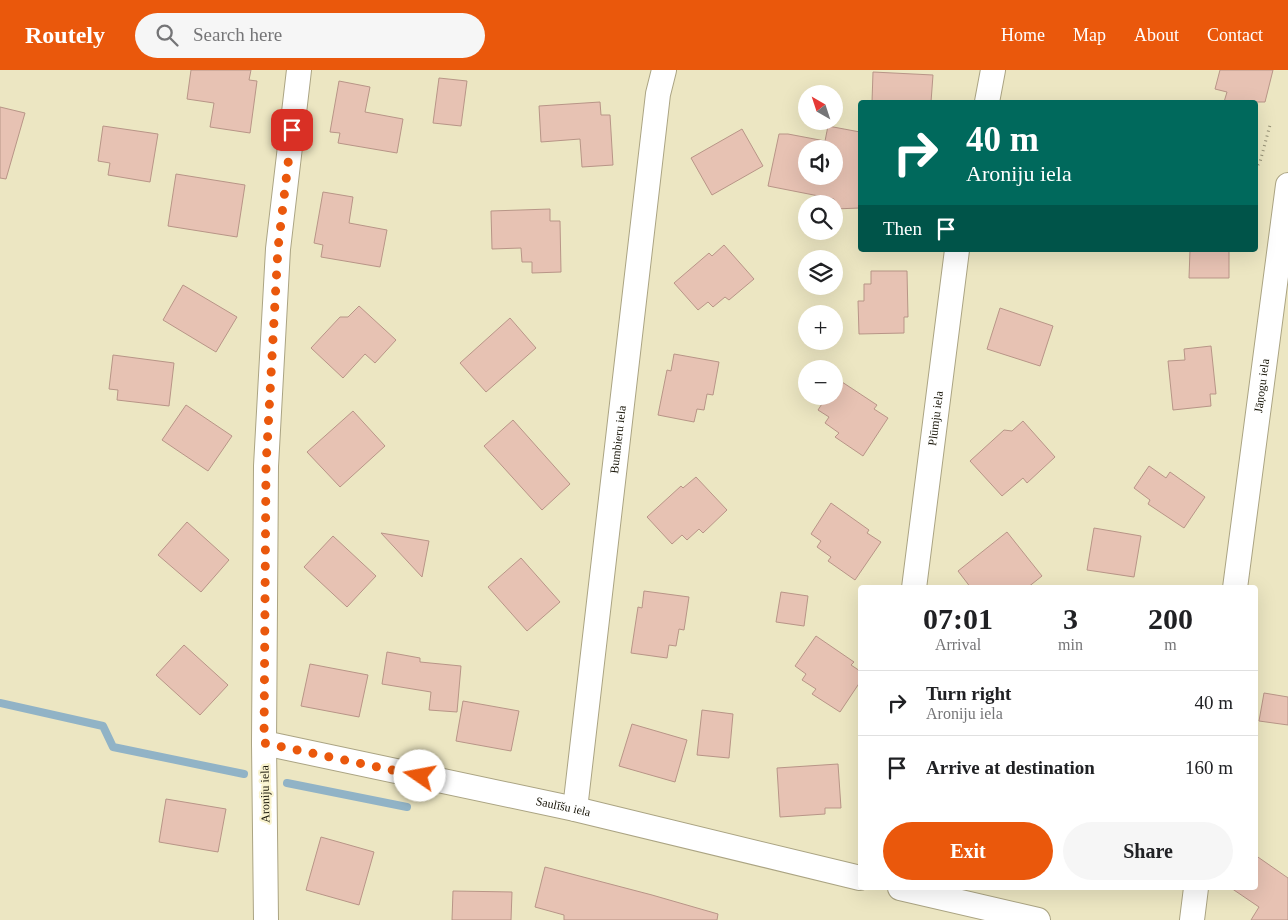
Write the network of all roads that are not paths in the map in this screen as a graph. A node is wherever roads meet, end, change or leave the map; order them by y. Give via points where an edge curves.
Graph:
1 (299, 70) edge
2 (664, 70) edge
3 (993, 70) edge
4 (987, 100) edge
5 (1288, 185) edge
6 (957, 252) edge
7 (914, 585) edge
8 (1235, 585) edge
9 (264, 743) junction
10 (575, 808) junction
11 (858, 878) edge
12 (909, 890) edge
13 (1196, 890) edge
14 (266, 920) edge
15 (1038, 920) edge
16 (1192, 920) edge

1 - 9 street, Aroniju iela via 278,248 266,456
2 - 10 street, Bumbieru iela via 658,94
3 - 4 street
5 - 8 street, Jāņogu iela
6 - 7 street, Plūmju iela
9 - 10 street, Saulīšu iela
9 - 14 street, Aroniju iela
10 - 11 street, Saulīšu iela
12 - 15 street
13 - 16 street

